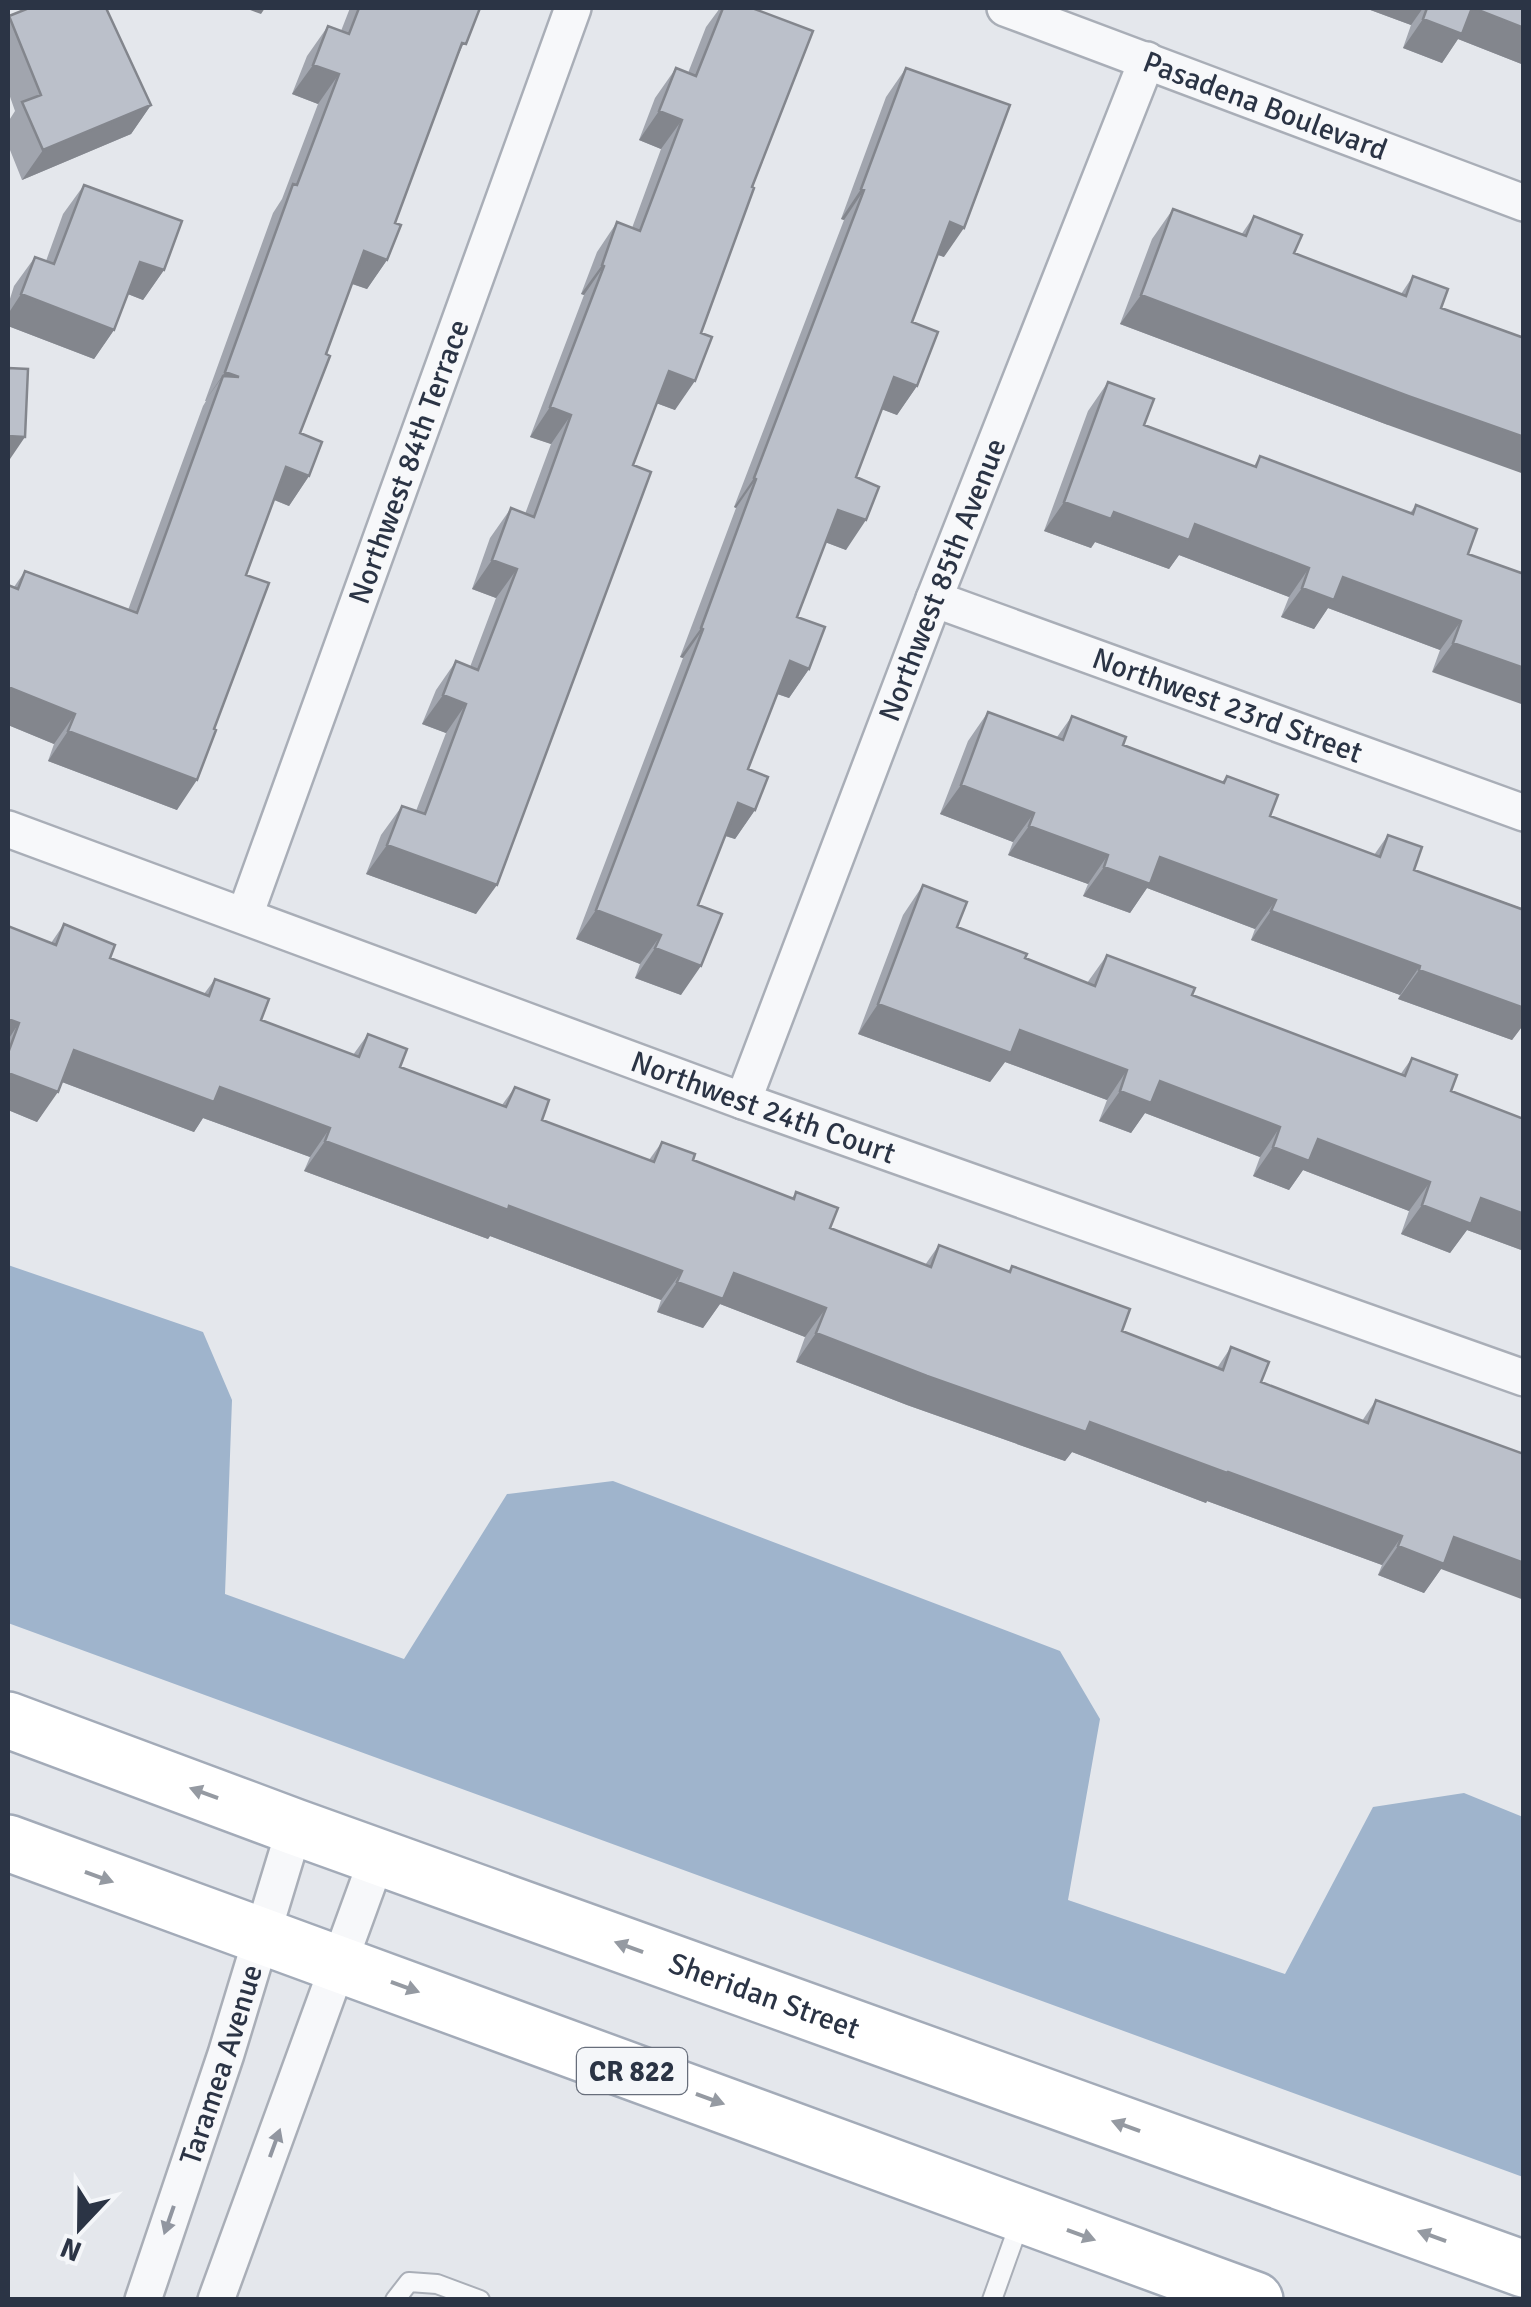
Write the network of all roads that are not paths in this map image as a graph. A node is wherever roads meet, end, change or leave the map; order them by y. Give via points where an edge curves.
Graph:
1 (573, 8) edge
2 (1004, 8) edge
3 (1147, 60) junction
4 (1524, 203) edge
5 (934, 599) junction
6 (1524, 813) edge
7 (8, 829) edge
8 (245, 914) junction
9 (743, 1100) junction
10 (1524, 1378) edge
11 (8, 1720) edge
12 (295, 1827) junction
13 (8, 1843) edge
14 (378, 1856) junction
15 (261, 1936) junction
16 (341, 1964) junction
17 (1022, 2214) junction
18 (1524, 2269) edge
19 (142, 2300) edge
20 (216, 2300) edge
21 (396, 2300) edge
22 (480, 2300) edge
23 (992, 2300) edge
24 (1255, 2300) edge

1 - 8 street, Northwest 84th Terrace
2 - 3 street, Pasadena Boulevard
3 - 4 street, Pasadena Boulevard
3 - 5 street, Northwest 85th Avenue
5 - 6 street, Northwest 23rd Street
5 - 9 street, Northwest 85th Avenue
7 - 8 street, Northwest 24th Court
8 - 9 street, Northwest 24th Court
9 - 10 street, Northwest 24th Court
12 -> 11 main road, Sheridan Street
12 - 14 main road, Sheridan Street
12 - 15 street, Taramea Avenue
13 -> 15 main road, CR 822
14 - 16 street
18 -> 14 main road, Sheridan Street
15 - 16 main road, CR 822
15 -> 19 street, Taramea Avenue
16 -> 17 main road, CR 822
20 -> 16 street
17 - 23 lane
17 -> 24 main road, CR 822
21 - 22 lane via 409,2282

